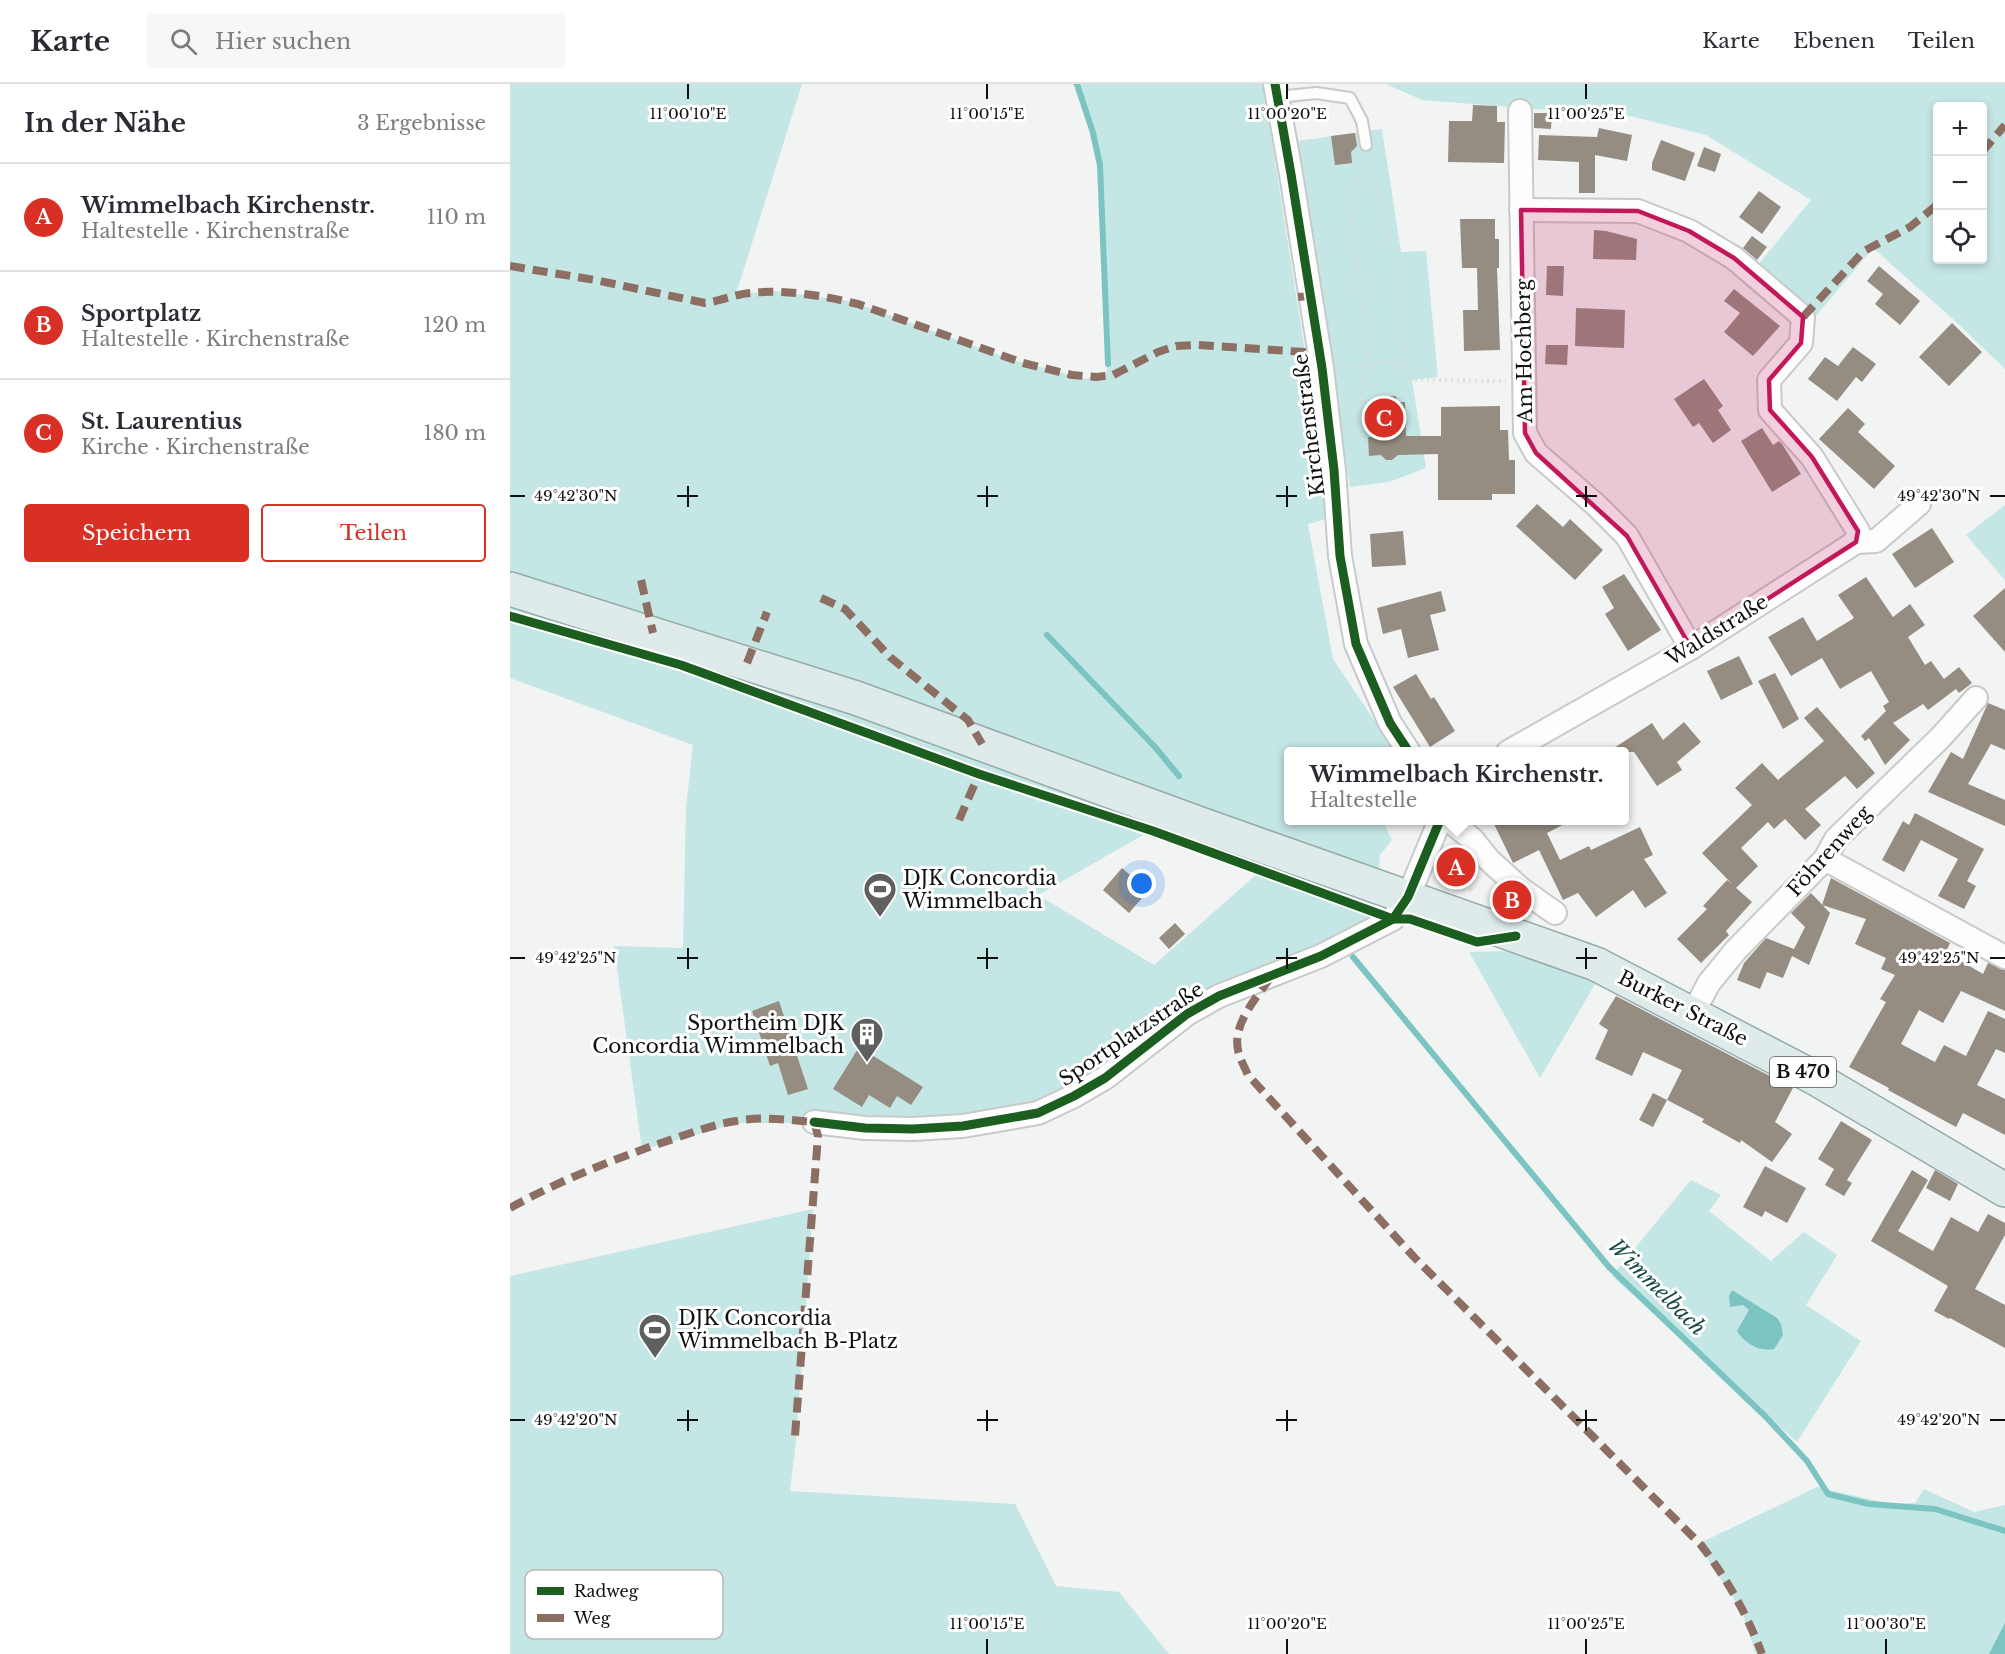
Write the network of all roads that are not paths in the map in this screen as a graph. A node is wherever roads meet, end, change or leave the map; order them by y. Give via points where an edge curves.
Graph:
1 (1276, 91) edge
2 (1520, 111) dead end
3 (1366, 145) road end
4 (1521, 210) junction
5 (1919, 504) dead end
6 (1856, 542) junction
7 (510, 589) edge
8 (1691, 648) junction
9 (1976, 698) dead end
10 (1406, 747) edge
11 (1517, 747) edge
12 (1438, 825) edge
13 (1455, 825) edge
14 (1825, 859) junction
15 (1408, 897) junction
16 (1555, 913) dead end
17 (2005, 957) edge
18 (1693, 1013) junction
19 (814, 1122) dead end
20 (2005, 1190) edge

1 - 3 lane via 1350,98 1362,121
1 - 10 street, Kirchenstraße via 1322,368 1340,556 1356,644 1390,723
2 - 4 street, Am Hochberg
4 - 6 street via 1638,211 1689,231 1734,258 1803,317 1801,343 1769,380 1770,410 1812,457 1858,531
4 - 8 street, Am Hochberg via 1525,433 1536,453 1627,536
5 - 6 street, Waldstraße via 1876,542
6 - 8 street, Waldstraße
7 - 15 main road, Burker Straße / B 470 via 856,698
8 - 11 street, Waldstraße
9 - 14 street, Föhrenweg via 1836,839
12 - 15 street
13 - 16 street via 1521,889
14 - 17 street
14 - 18 street, Föhrenweg via 1736,950 1709,983
15 - 18 main road, Burker Straße / B 470 via 1596,964
15 - 19 street, Sportplatzstraße via 1393,919 1376,929 1321,956 1219,996 1187,1014 1105,1078 1038,1113 963,1126 913,1129
18 - 20 main road, Burker Straße / B 470 via 1815,1078

